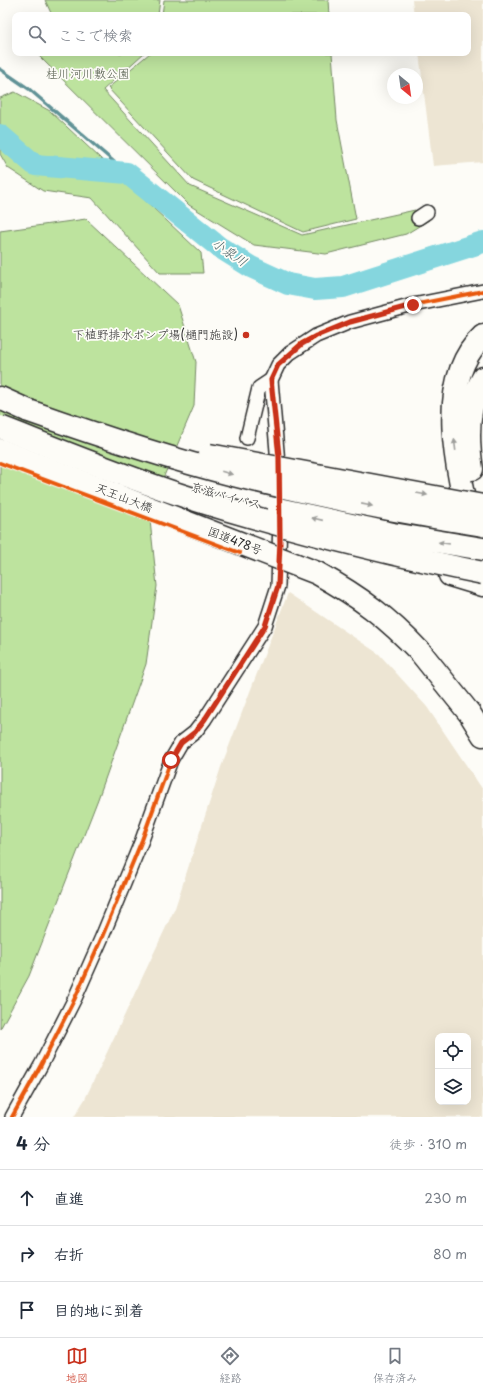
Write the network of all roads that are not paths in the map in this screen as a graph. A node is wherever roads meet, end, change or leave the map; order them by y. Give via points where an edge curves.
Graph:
1 (483, 291) edge
2 (483, 336) edge
3 (483, 378) edge
4 (271, 380) junction
5 (0, 398) edge
6 (29, 411) junction
7 (483, 411) edge
8 (0, 420) edge
9 (0, 427) edge
10 (247, 438) dead end
11 (483, 446) edge
12 (0, 450) edge
13 (483, 506) edge
14 (483, 524) edge
15 (483, 548) edge
16 (380, 552) junction
17 (483, 573) edge
18 (483, 579) edge
19 (483, 585) edge
20 (483, 735) edge
21 (171, 747) dead end
22 (171, 760) junction
23 (12, 1117) edge

1 - 4 street via 350,322 316,336 302,344 278,365
18 -> 2 highway via 458,469 453,411 460,372 469,353
3 - 14 highway via 473,401 469,423 470,457
4 - 10 street via 259,388
4 - 22 street via 279,456 278,586 265,626 205,719 195,732 181,743
5 - 6 highway, 京滋バイパス
6 -> 13 highway, bridge via 204,454
6 -> 14 highway, 京滋バイパス, bridge via 94,434 233,475 328,497
7 - 11 highway
15 -> 8 highway, 京滋バイパス, bridge via 393,534 251,503 129,468
9 - 16 highway, bridge via 192,499
12 - 20 highway, 国道478号, bridge via 317,573 350,591 379,612 421,652 470,714
16 - 17 highway, bridge
16 - 19 highway, bridge
21 - 22 street
22 - 23 street via 142,840 99,944 58,1032

